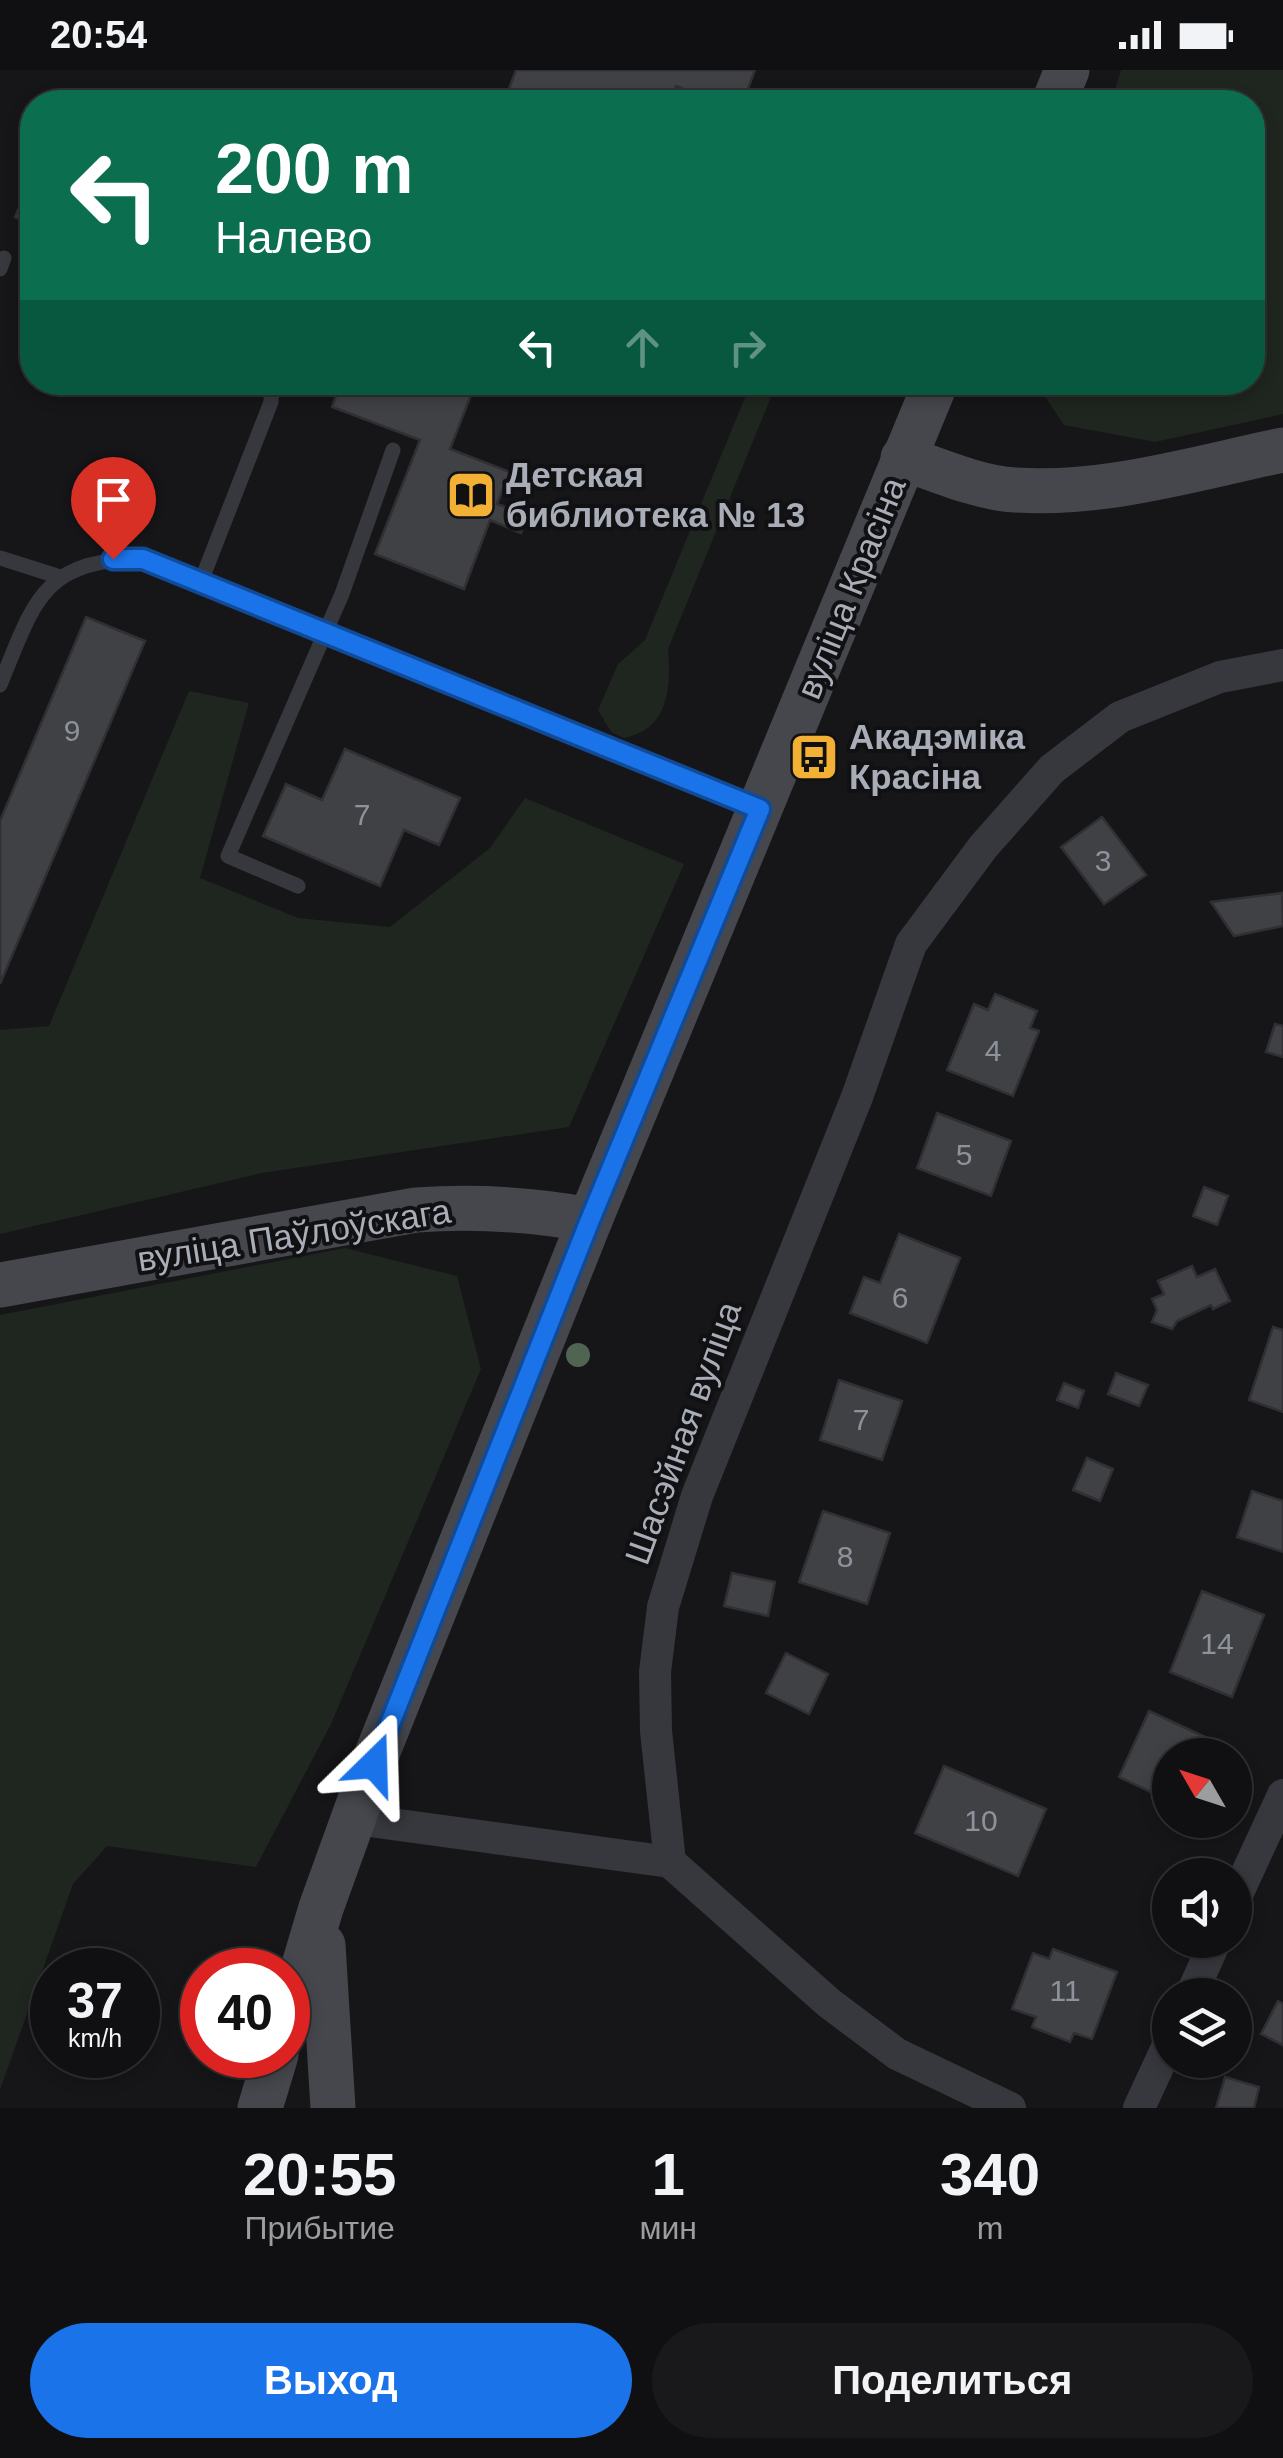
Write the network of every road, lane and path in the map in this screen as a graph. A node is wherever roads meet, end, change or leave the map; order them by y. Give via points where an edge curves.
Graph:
1 (271, 395) edge
2 (930, 395) edge
3 (393, 450) dead end
4 (1283, 450) edge
5 (903, 458) junction
6 (0, 558) edge
7 (56, 576) junction
8 (200, 584) junction
9 (324, 633) junction
10 (1283, 665) edge
11 (0, 684) edge
12 (760, 809) junction
13 (298, 886) dead end
14 (590, 1220) junction
15 (0, 1285) edge
16 (1283, 1794) edge
17 (354, 1818) junction
18 (670, 1862) junction
19 (1252, 1862) edge
20 (322, 1908) junction
21 (310, 1948) edge
22 (269, 2078) edge
23 (1153, 2078) edge
24 (260, 2108) edge
25 (333, 2108) edge
26 (1010, 2108) edge
27 (1139, 2108) edge

1 - 8 lane
2 - 5 street, вуліца Красіна
3 - 9 lane
4 - 5 street via 1059,491 1011,490
5 - 12 street, вуліца Красіна
6 - 7 lane
7 - 8 lane via 113,559 143,559
7 - 11 lane via 28,618
8 - 9 lane
9 - 12 lane
9 - 13 lane via 228,856
10 - 18 street, Шасэйная вуліца via 1220,677 1120,716 1052,769 911,944 857,1097 696,1496 664,1608 656,1731
12 - 14 street, вуліца Красіна
14 - 15 street, вуліца Паўлоўскага via 466,1206 416,1210
14 - 17 street, вуліца Красіна
16 - 19 street
17 - 18 street
17 - 20 street, вуліца Красіна
18 - 26 street via 897,2054
20 - 21 street, вуліца Красіна
20 - 25 street, вуліца Красіна
22 - 24 street
23 - 27 street

